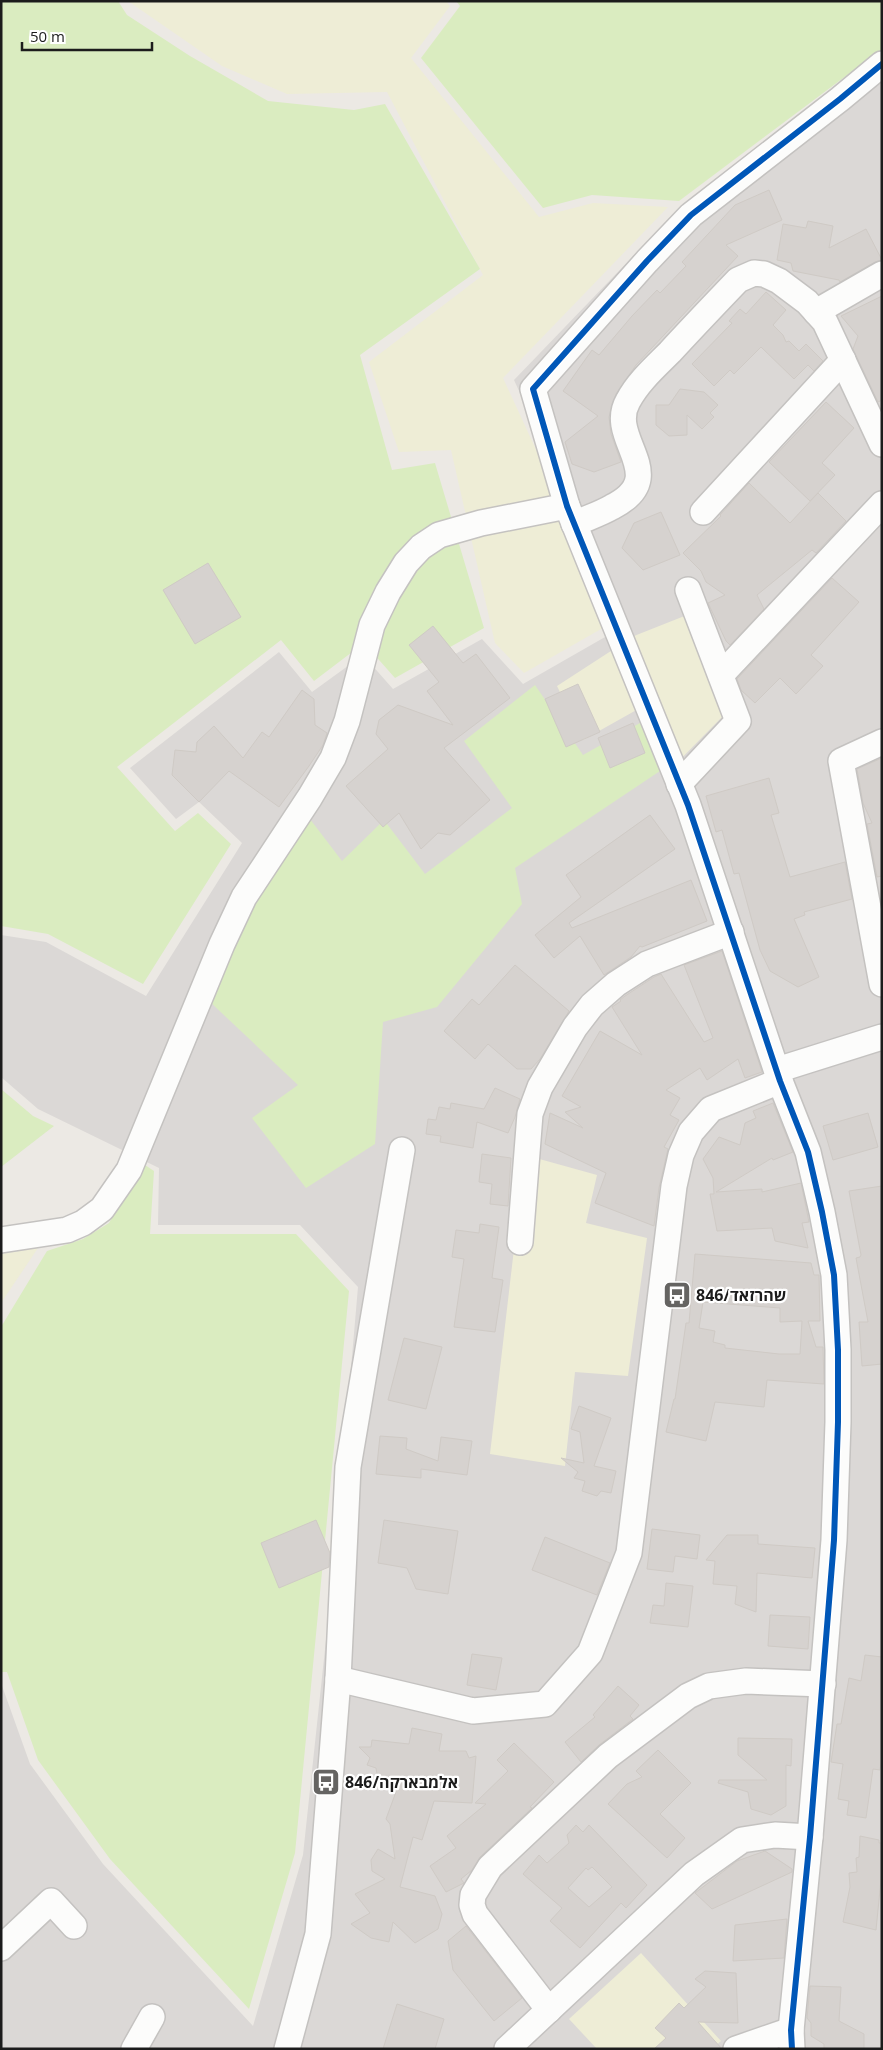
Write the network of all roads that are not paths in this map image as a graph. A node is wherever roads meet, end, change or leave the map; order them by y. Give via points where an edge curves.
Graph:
1 (882, 64) edge
2 (882, 274) edge
3 (816, 312) junction
4 (843, 360) junction
5 (882, 444) edge
6 (882, 504) edge
7 (703, 512) dead end
8 (570, 515) junction
9 (688, 590) dead end
10 (721, 675) junction
11 (882, 742) edge
12 (679, 784) junction
13 (731, 932) junction
14 (882, 984) edge
15 (882, 1037) edge
16 (778, 1076) junction
17 (402, 1150) dead end
18 (1, 1240) edge
19 (520, 1242) dead end
20 (338, 1679) junction
21 (823, 1684) junction
22 (810, 1837) junction
23 (74, 1926) dead end
24 (1, 1948) edge
25 (549, 2010) junction
26 (152, 2017) dead end
27 (791, 2039) edge
28 (134, 2049) edge
29 (287, 2049) edge
30 (507, 2049) edge
31 (736, 2049) edge

1 - 8 street via 691,215 533,389
2 - 3 street
3 - 4 street via 825,322
3 - 8 street via 764,274 754,273 738,280 640,382 627,402 623,426 638,464 634,489 614,507
4 - 5 street
4 - 7 street
6 - 10 street
8 - 12 street
8 - 18 street via 481,523 439,535 406,563 372,625 347,721 333,758 244,897 129,1170 102,1209 83,1223 54,1233
9 - 10 street
10 - 12 street via 738,721
11 - 14 street via 841,761
12 - 13 street
13 - 16 street
13 - 19 street via 647,964 616,984 592,1005 575,1027 540,1087 530,1114
15 - 16 street
16 - 20 street via 712,1109 691,1132 681,1155 674,1186 629,1553 590,1653 545,1704 473,1711
16 - 21 street via 808,1152 834,1275 838,1422 834,1540
17 - 20 street via 348,1468
20 - 29 street via 318,1934
21 - 22 street
21 - 25 street via 746,1680 709,1686 688,1696 608,1756 490,1867 473,1895 475,1914
22 - 25 street via 775,1835 742,1840 694,1874
22 - 27 street
23 - 24 street via 51,1901
25 - 30 street
26 - 28 street
27 - 31 street

